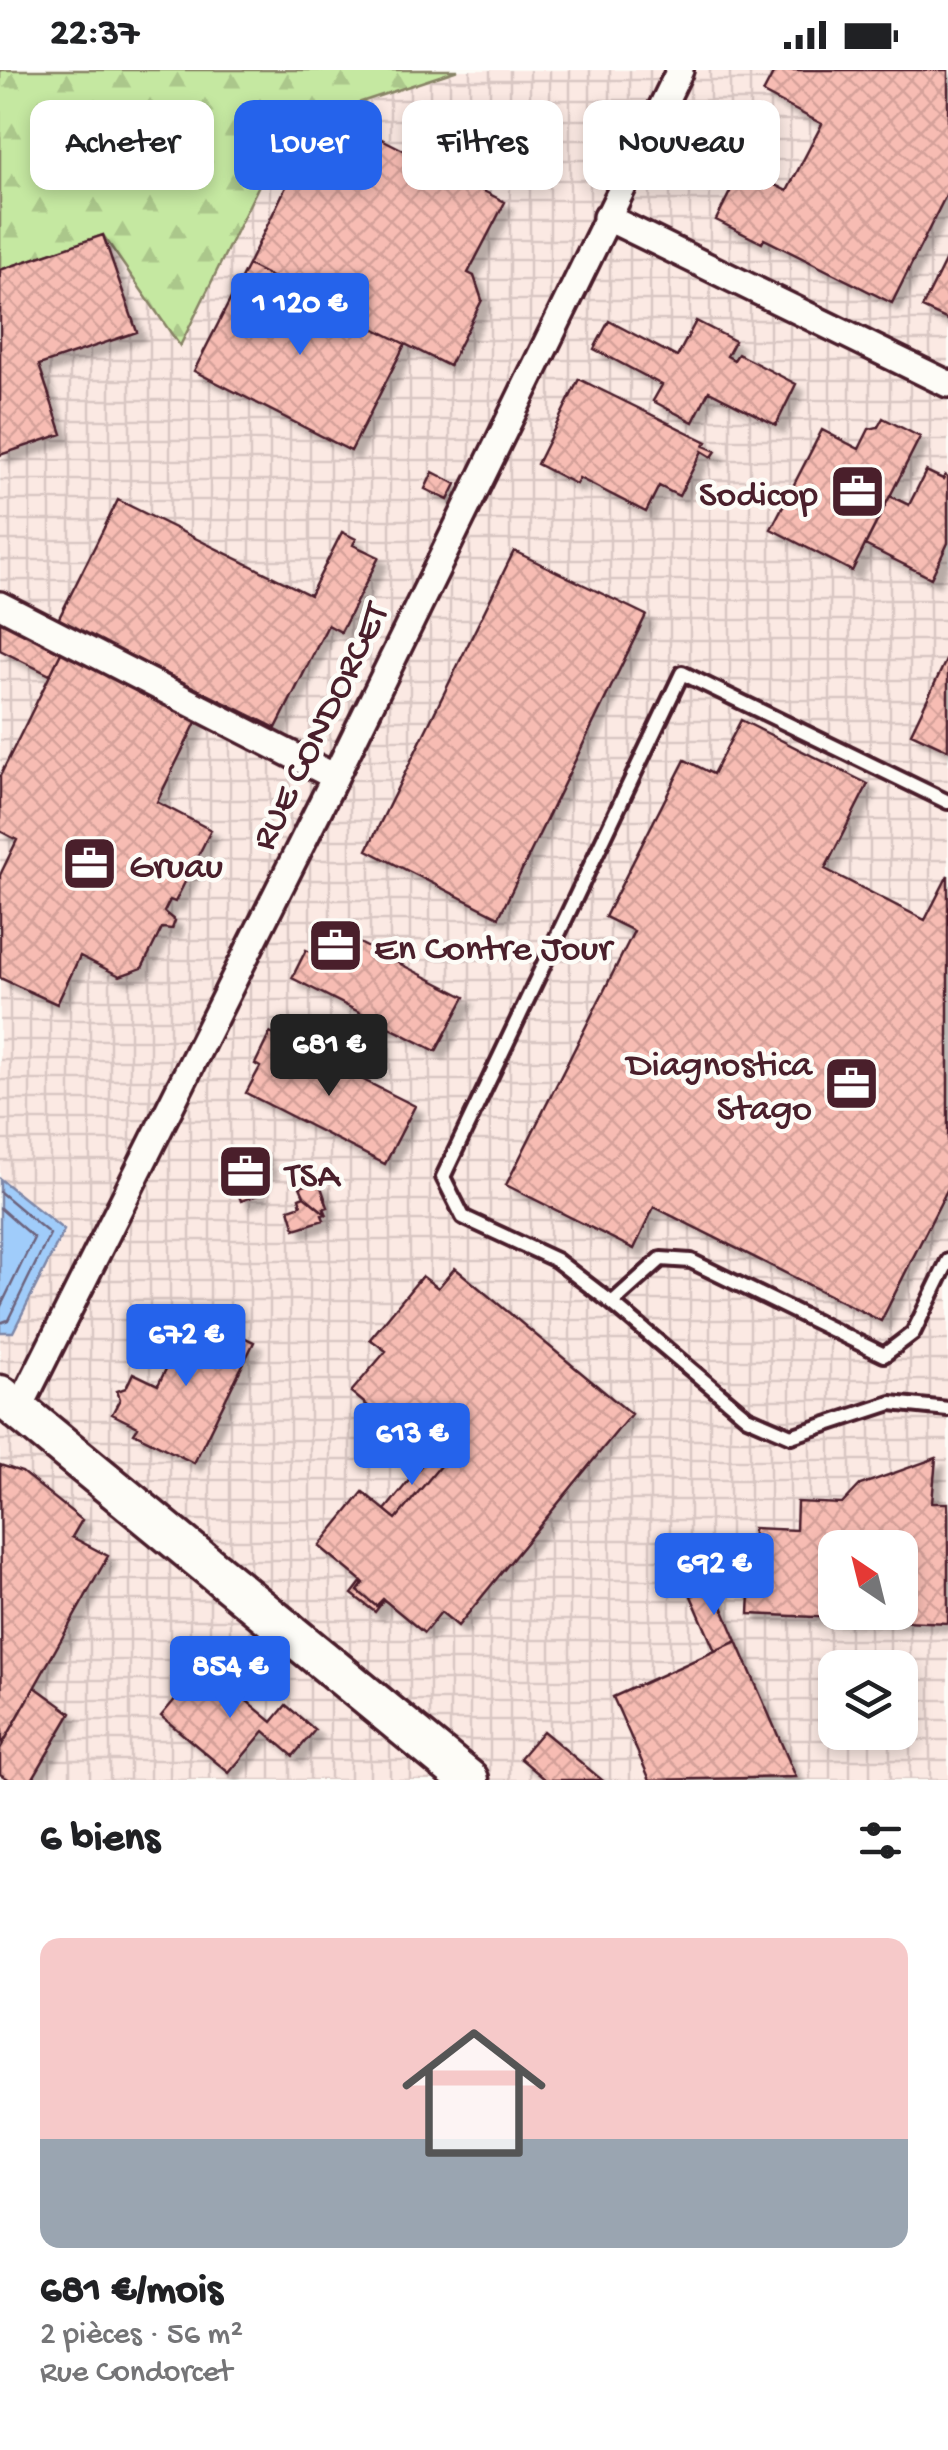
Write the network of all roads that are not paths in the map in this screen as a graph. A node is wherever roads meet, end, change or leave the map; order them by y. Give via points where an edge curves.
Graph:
1 (680, 70) edge
2 (606, 217) junction
3 (948, 384) edge
4 (0, 605) edge
5 (335, 777) junction
6 (948, 802) edge
7 (948, 1261) edge
8 (612, 1303) junction
9 (9, 1403) edge
10 (948, 1408) edge
11 (469, 1780) edge

1 - 2 street, RUE CONDORCET
2 - 3 street
2 - 5 street, RUE CONDORCET
4 - 5 street
5 - 9 street, RUE CONDORCET
6 - 8 lane via 682,673 443,1177 464,1217 556,1260
7 - 8 lane via 913,1332 884,1355 691,1261 661,1259
8 - 10 lane via 747,1418 791,1436 891,1403
9 - 11 street

